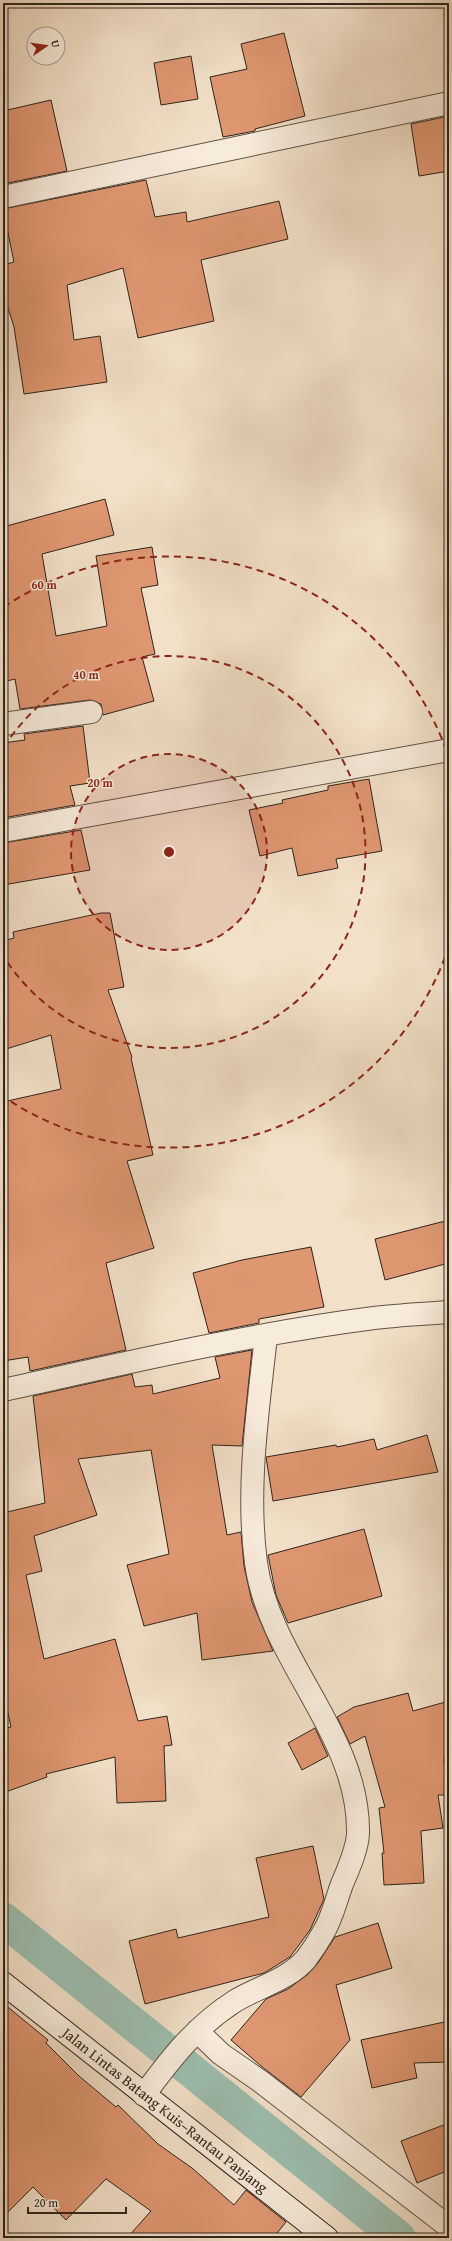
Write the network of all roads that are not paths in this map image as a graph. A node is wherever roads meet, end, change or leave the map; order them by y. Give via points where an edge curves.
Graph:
1 (449, 104) edge
2 (3, 197) edge
3 (92, 712) dead end
4 (3, 724) edge
5 (449, 750) edge
6 (3, 831) edge
7 (449, 1312) edge
8 (266, 1336) junction
9 (3, 1390) edge
10 (3, 1983) edge
11 (190, 2037) junction
12 (144, 2094) junction
13 (449, 2227) edge
14 (327, 2238) edge

1 - 2 street
3 - 4 street
5 - 6 street
7 - 8 street via 374,1318
8 - 9 street via 192,1349
8 - 11 street via 252,1460 256,1562 266,1608 281,1642 346,1762 356,1800 358,1837 325,1930 306,1960 282,1978 236,2000
10 - 12 street, Jalan Lintas Batang Kuis–Rantau Panjang
11 - 12 street
11 - 13 street via 221,2054 260,2081
12 - 14 street, Jalan Lintas Batang Kuis–Rantau Panjang

